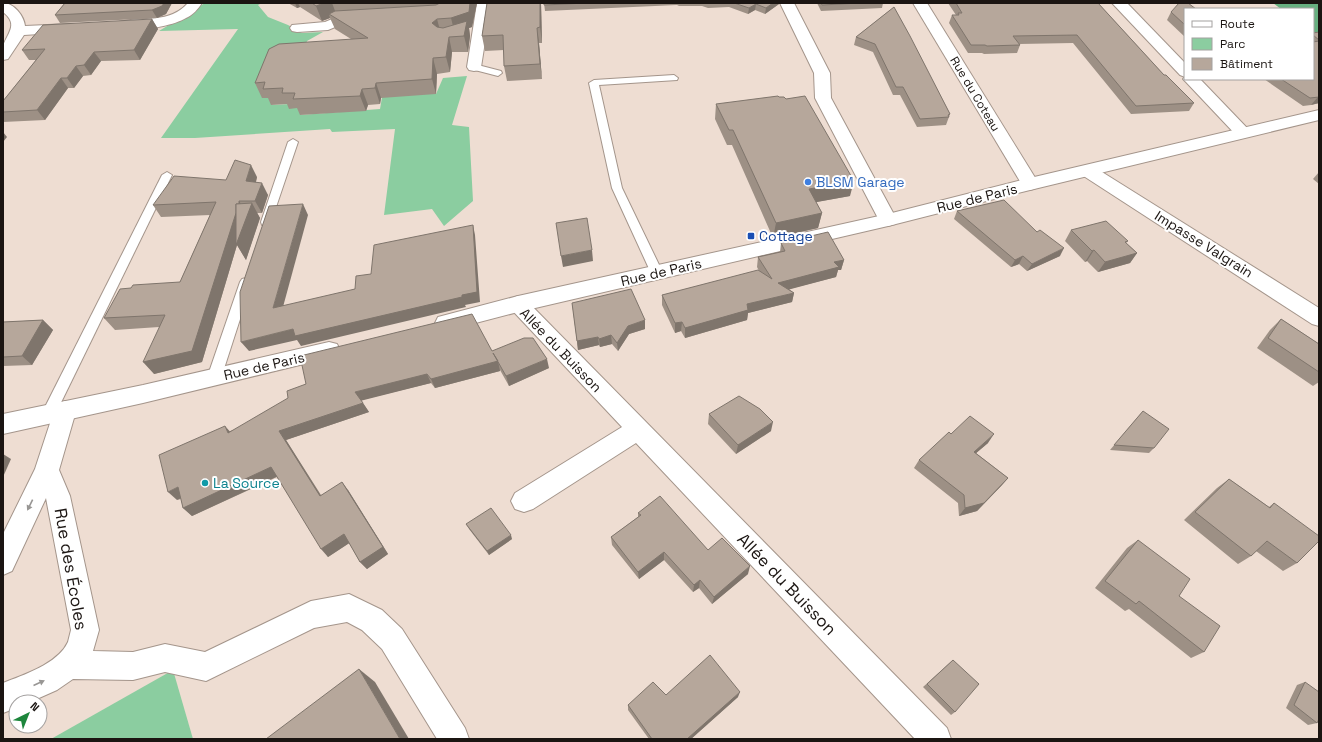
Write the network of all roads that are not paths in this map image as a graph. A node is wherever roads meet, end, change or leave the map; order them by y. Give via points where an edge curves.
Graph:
1 (195, 3) edge
2 (484, 3) edge
3 (787, 3) edge
4 (920, 3) edge
5 (1119, 3) edge
6 (3, 6) edge
7 (373, 18) edge
8 (110, 26) edge
9 (87, 27) edge
10 (297, 28) dead end
11 (19, 31) junction
12 (3, 56) edge
13 (474, 67) joint
14 (1184, 71) edge
15 (498, 73) dead end
16 (674, 78) dead end
17 (1192, 80) edge
18 (1319, 115) edge
19 (1243, 133) junction
20 (293, 142) dead end
21 (1088, 171) junction
22 (167, 175) dead end
23 (1030, 184) junction
24 (888, 220) junction
25 (263, 231) edge
26 (250, 269) edge
27 (657, 273) junction
28 (518, 304) junction
29 (1319, 318) edge
30 (428, 327) edge
31 (346, 346) edge
32 (214, 378) junction
33 (57, 413) junction
34 (3, 424) edge
35 (638, 429) junction
36 (47, 470) junction
37 (524, 501) dead end
38 (3, 562) edge
39 (68, 665) junction
40 (3, 698) edge
41 (454, 739) edge
42 (936, 739) edge

1 - 8 street via 191,10 159,23
2 - 13 street via 474,29
3 - 24 street via 822,73 823,98
4 - 23 street, Rue du Coteau
5 - 14 street
6 - 11 street via 14,15 19,23
7 - 10 street via 337,21 328,26
9 - 11 street
11 - 12 street via 12,46
13 - 15 lane
16 - 27 lane via 594,83 617,188
17 - 19 street
18 - 19 street, Rue de Paris
19 - 21 street, Rue de Paris
20 - 25 lane
21 - 23 street, Rue de Paris
21 - 29 street, Impasse Valgrain
22 - 33 lane
23 - 24 street, Rue de Paris
24 - 27 street, Rue de Paris
26 - 32 lane
27 - 28 street, Rue de Paris
28 - 30 street, Rue de Paris
28 - 35 street, Allée du Buisson
31 - 32 street, Rue de Paris
32 - 33 street, Rue de Paris
33 - 34 street, Rue de Paris
33 - 36 street, Rue des Écoles
35 - 37 street
35 - 42 street, Allée du Buisson
36 -> 38 street, Rue des Écoles
36 - 39 street, Rue des Écoles via 58,496 85,630 80,649
40 -> 39 street, Rue des Écoles via 46,680
39 - 41 street via 133,666 165,658 206,667 311,615 349,608 372,620 392,639

